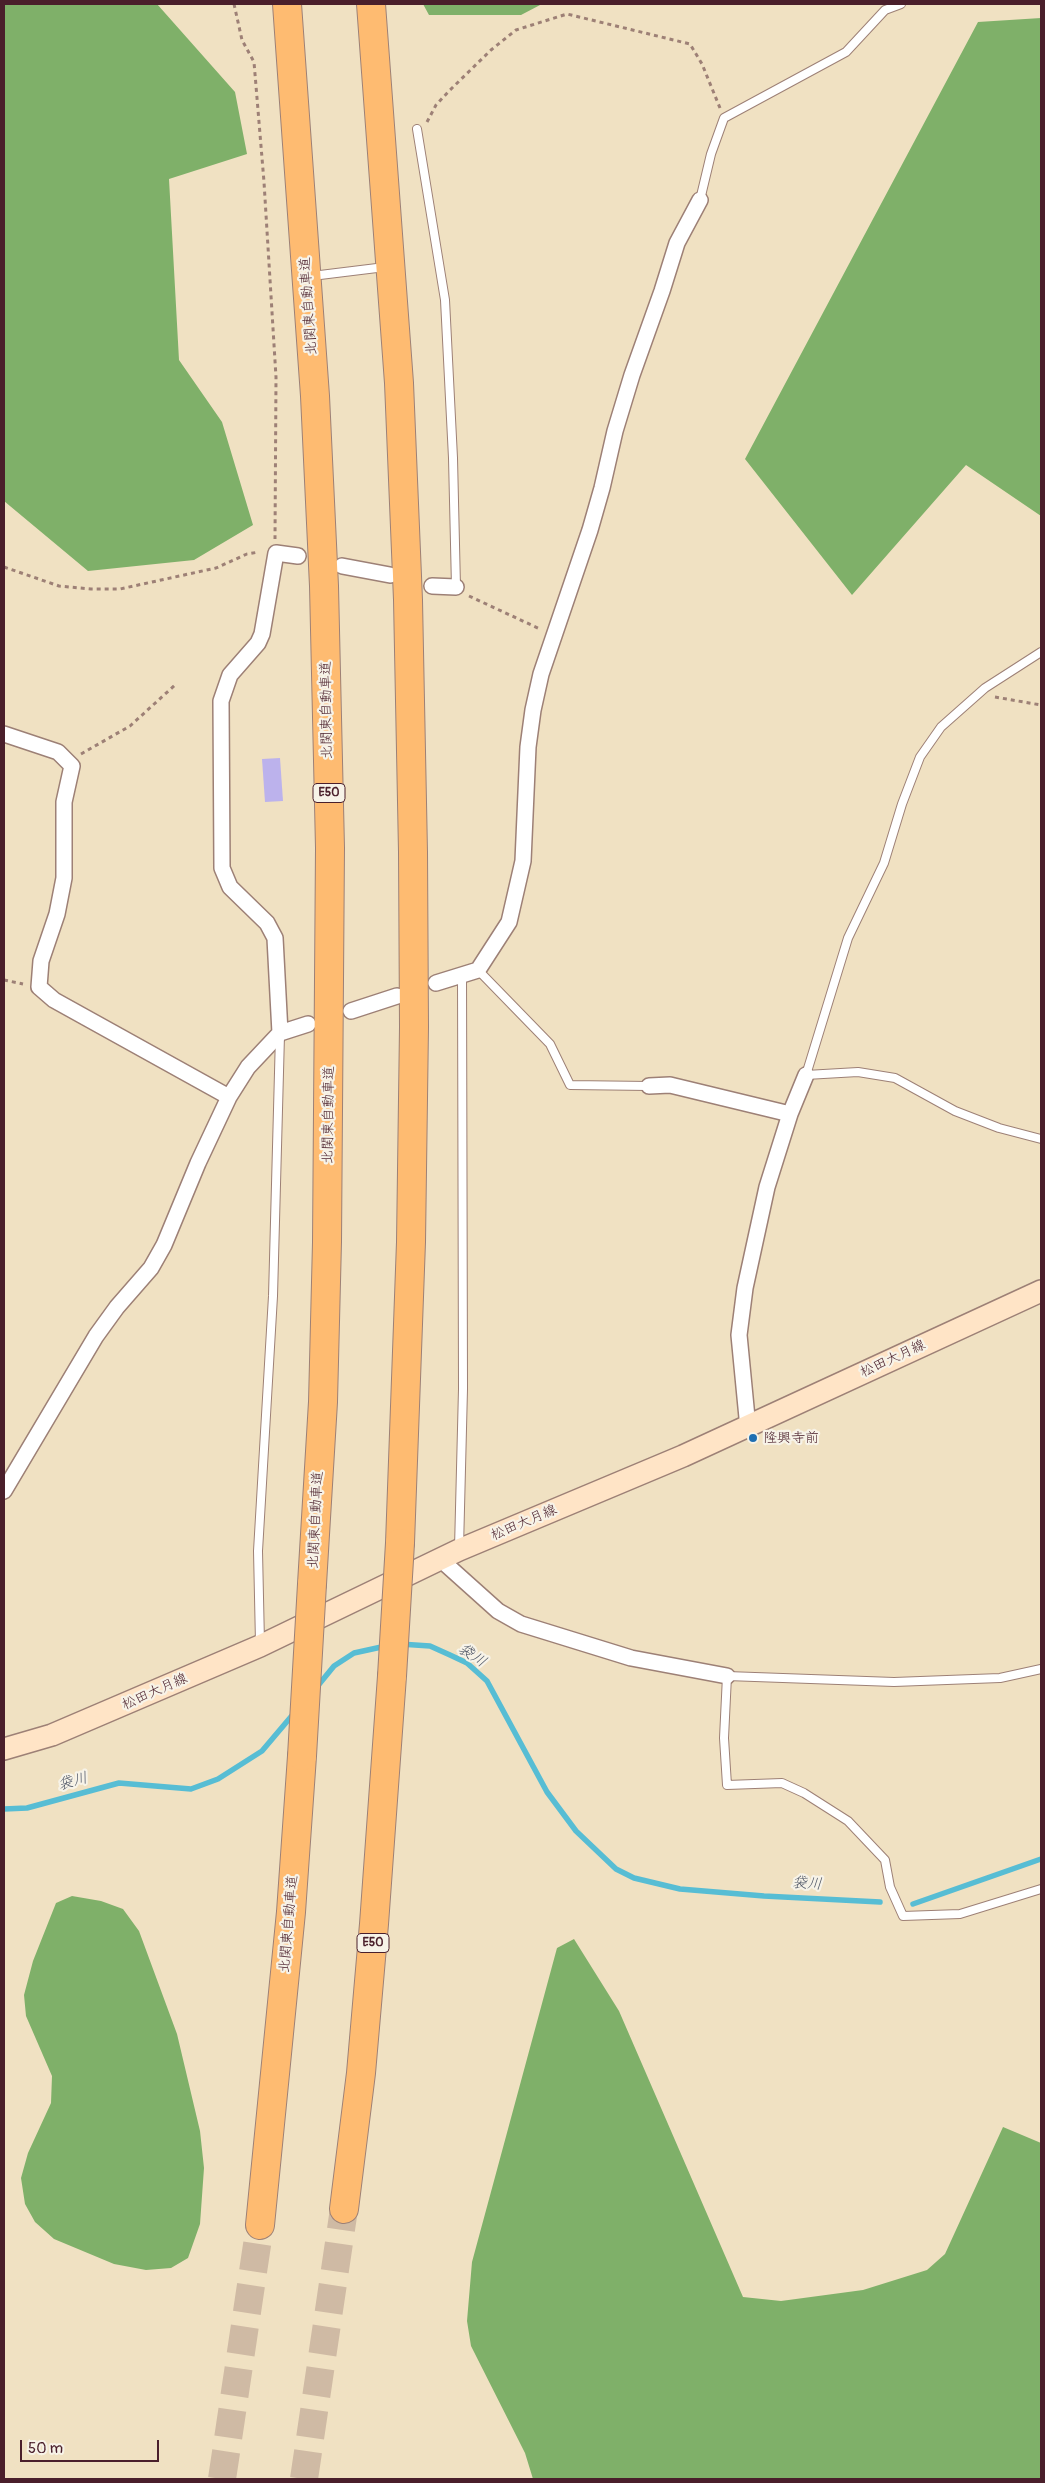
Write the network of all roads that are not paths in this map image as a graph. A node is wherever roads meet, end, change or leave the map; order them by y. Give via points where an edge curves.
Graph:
1 (287, 4) edge
2 (371, 4) edge
3 (901, 4) edge
4 (418, 129) road end
5 (700, 200) joint
6 (392, 266) junction
7 (308, 277) junction
8 (298, 556) dead end
9 (342, 566) dead end
10 (390, 575) dead end
11 (432, 586) dead end
12 (456, 587) joint
13 (1041, 652) edge
14 (4, 734) edge
15 (478, 970) junction
16 (462, 975) junction
17 (436, 983) dead end
18 (397, 996) dead end
19 (351, 1012) dead end
20 (308, 1024) dead end
21 (280, 1033) junction
22 (806, 1076) junction
23 (649, 1086) joint
24 (229, 1097) junction
25 (790, 1114) junction
26 (1041, 1139) edge
27 (1041, 1291) edge
28 (748, 1428) junction
29 (4, 1491) edge
30 (450, 1555) junction
31 (260, 1646) junction
32 (1041, 1669) edge
33 (726, 1676) junction
34 (4, 1749) edge
35 (1041, 1889) edge
36 (344, 2210) tunnel mouth
37 (260, 2225) tunnel mouth

1 - 7 highway, 北関東自動車道 / E50
2 - 6 highway, E50
3 - 5 lane via 885,10 846,52 724,118
4 - 12 lane via 444,300
5 - 15 street via 676,243 615,431 592,522 541,674 528,747 523,862 518,890 509,922
6 - 7 lane
6 - 36 highway, E50, bridge via 407,566 414,1017 411,1242 392,1676 373,1943
7 - 37 highway, 北関東自動車道 / E50, bridge via 324,586 330,848 327,1242 322,1402 302,1756 290,1922
8 - 21 street via 276,553 262,634 230,675 221,701 222,868 230,886 267,923 275,938
9 - 10 street
11 - 12 street
13 - 22 lane via 979,693 941,727 920,758 884,863 848,938
14 - 24 street via 58,752 72,766 64,802 64,878 57,914 41,962 39,987 54,1000
15 - 16 street
15 - 23 lane via 550,1044 570,1084
16 - 17 street
16 - 30 lane via 463,1389
18 - 19 street
20 - 21 street
21 - 24 street via 248,1068
21 - 31 lane via 273,1296 258,1550
22 - 25 street
22 - 26 lane via 858,1072 895,1078 954,1111
23 - 25 street via 670,1085
24 - 29 street via 151,1268 96,1336
25 - 28 street via 767,1187 745,1288 739,1335
27 - 28 main road, 松田大月線
28 - 30 main road, 松田大月線
30 - 31 main road, 松田大月線
30 - 33 street via 498,1611 521,1624 631,1658
31 - 34 main road, 松田大月線 via 52,1736
32 - 33 lane via 1000,1678 894,1682
33 - 35 lane via 724,1738 727,1784 782,1783 804,1793 848,1822 885,1860 890,1886 903,1916 960,1914

